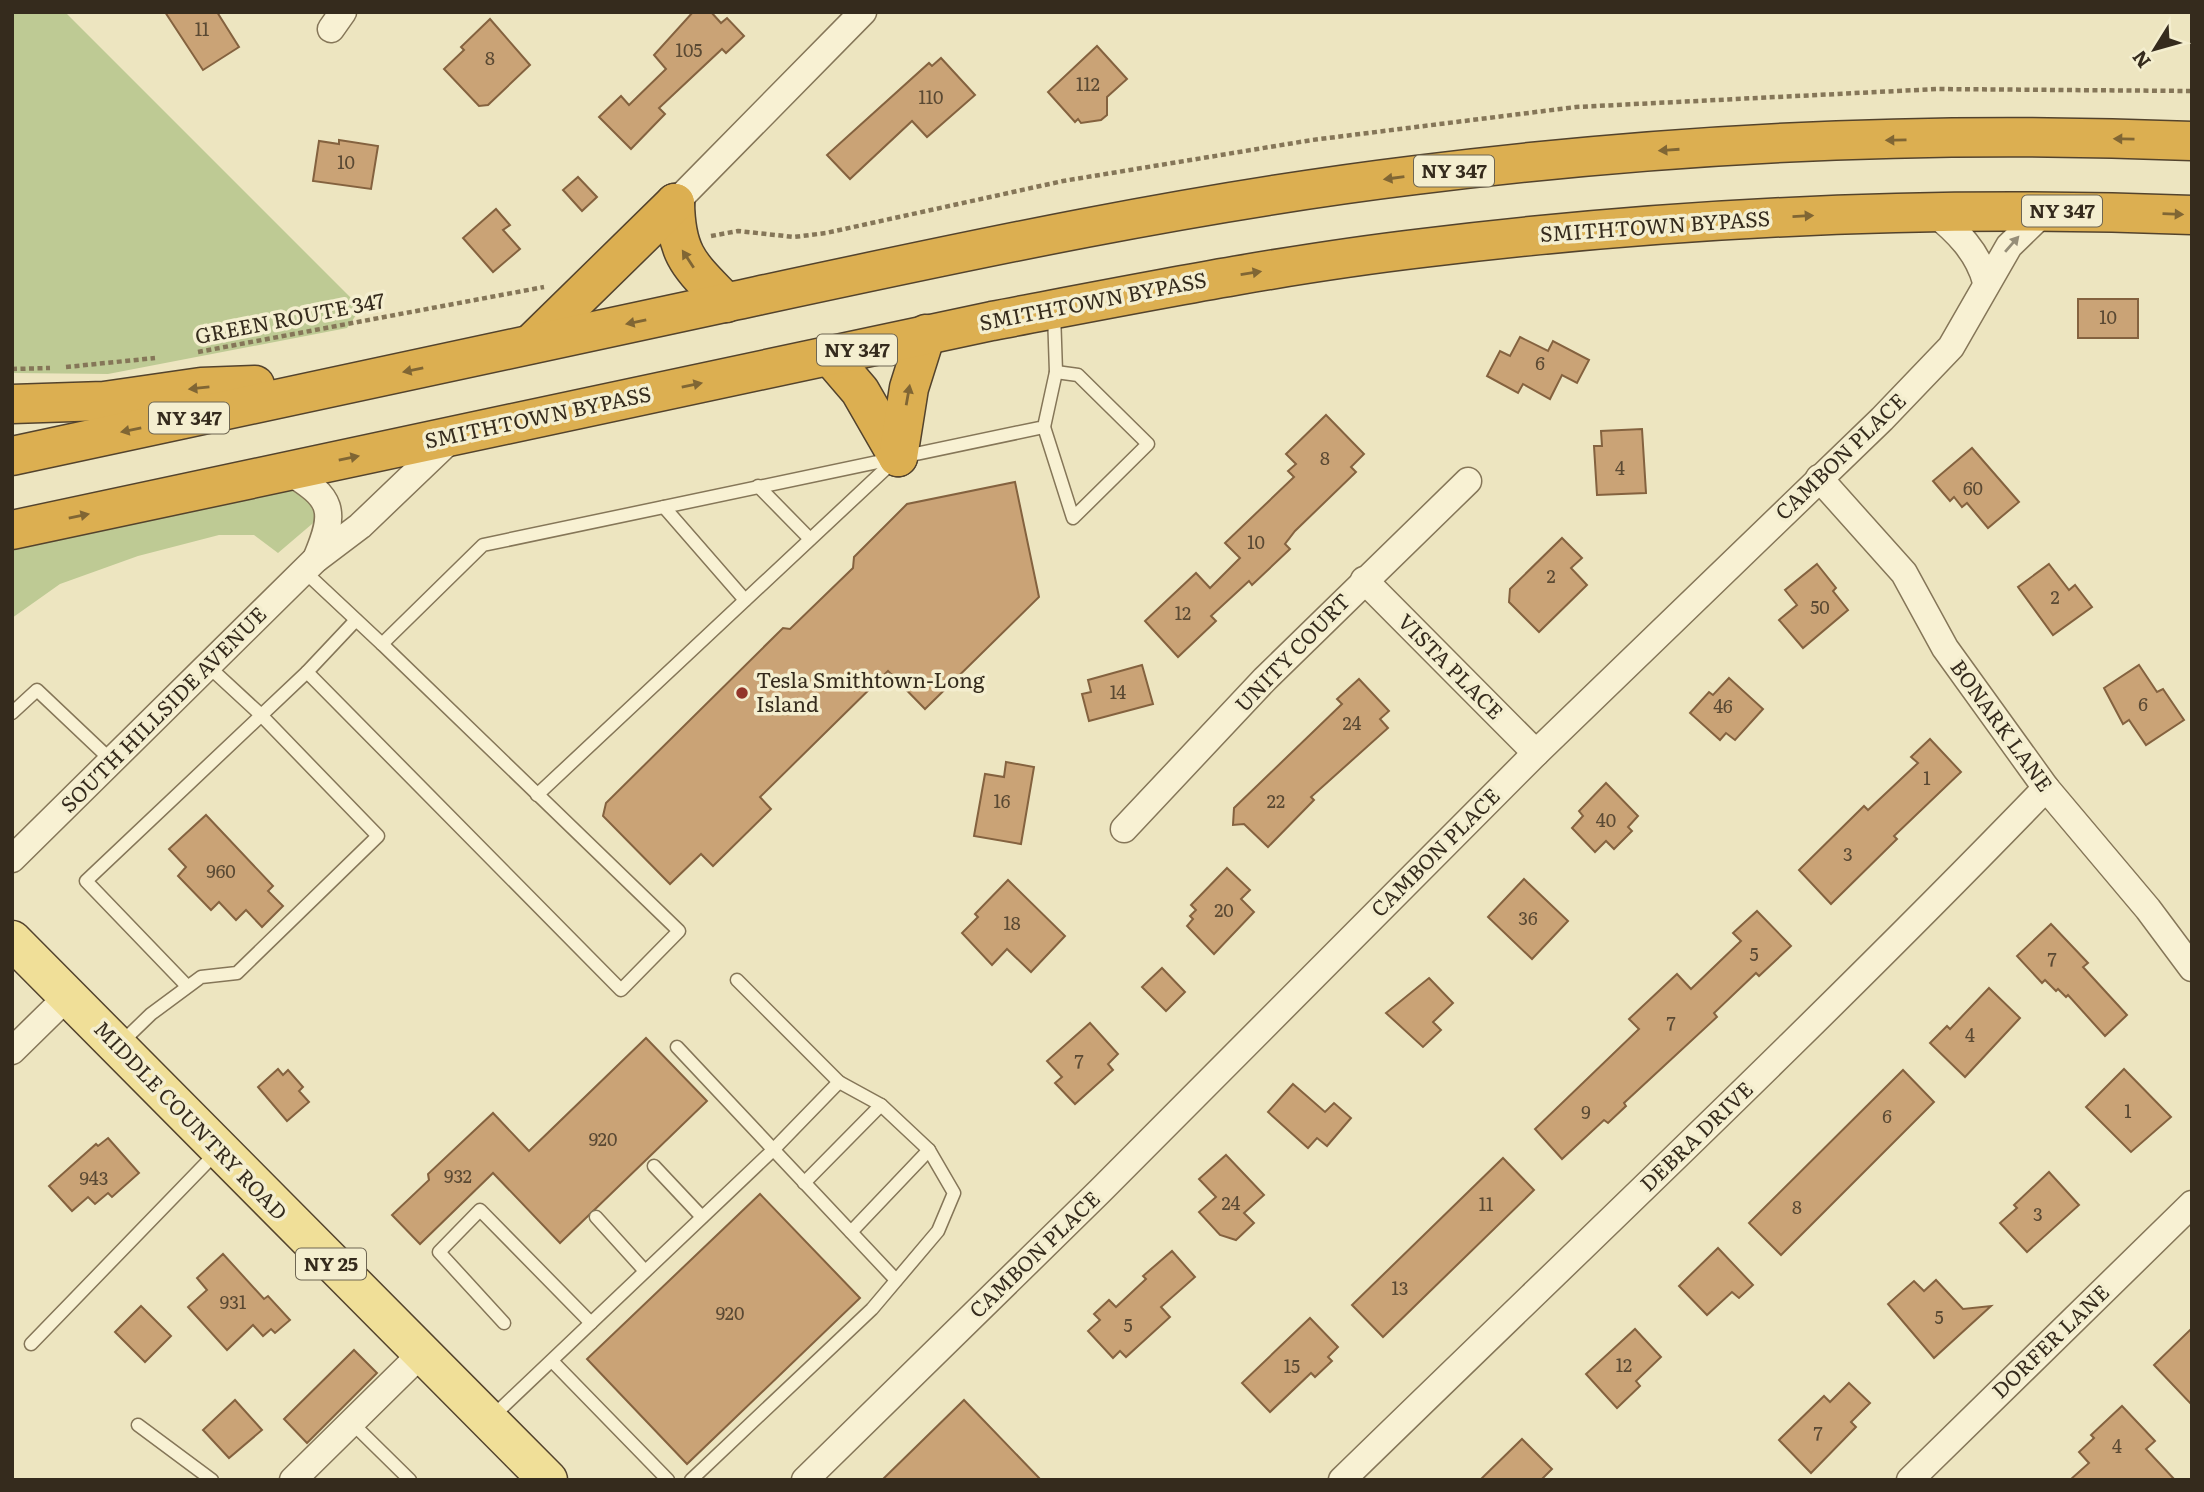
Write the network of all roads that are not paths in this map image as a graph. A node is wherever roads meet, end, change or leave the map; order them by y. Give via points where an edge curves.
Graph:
1 (863, 12) edge
2 (2192, 141) edge
3 (675, 203) junction
4 (2045, 211) junction
5 (1933, 212) junction
6 (2192, 215) edge
7 (1986, 282) junction
8 (726, 303) junction
9 (1054, 309) junction
10 (926, 334) junction
11 (531, 344) junction
12 (830, 356) junction
13 (1056, 372) junction
14 (365, 380) junction
15 (12, 404) edge
16 (1044, 427) junction
17 (455, 436) junction
18 (12, 456) edge
19 (898, 457) junction
20 (288, 471) junction
21 (1819, 478) junction
22 (1468, 481) dead end
23 (758, 486) junction
24 (664, 506) junction
25 (12, 530) edge
26 (810, 539) junction
27 (310, 566) junction
28 (1364, 580) junction
29 (745, 600) junction
30 (356, 620) junction
31 (382, 644) junction
32 (208, 666) junction
33 (307, 672) junction
34 (12, 713) edge
35 (260, 714) junction
36 (1536, 753) junction
37 (111, 761) junction
38 (2046, 788) junction
39 (537, 795) junction
40 (1124, 830) dead end
41 (12, 859) edge
42 (20, 953) edge
43 (2192, 968) edge
44 (737, 981) dead end
45 (187, 986) junction
46 (68, 996) junction
47 (117, 1046) junction
48 (677, 1047) dead end
49 (12, 1051) edge
50 (839, 1082) junction
51 (881, 1105) junction
52 (218, 1150) junction
53 (773, 1150) junction
54 (929, 1150) junction
55 (654, 1166) dead end
56 (804, 1183) junction
57 (2192, 1204) edge
58 (596, 1217) dead end
59 (702, 1217) junction
60 (851, 1233) junction
61 (645, 1272) junction
62 (896, 1280) junction
63 (504, 1323) dead end
64 (590, 1324) junction
65 (31, 1344) dead end
66 (421, 1354) junction
67 (552, 1361) junction
68 (489, 1420) junction
69 (352, 1423) junction
70 (138, 1425) dead end
71 (212, 1480) edge
72 (293, 1480) edge
73 (410, 1480) edge
74 (548, 1480) edge
75 (668, 1480) edge
76 (691, 1480) edge
77 (805, 1480) edge
78 (1342, 1480) edge
79 (1910, 1480) edge

1 - 3 street
2 -> 8 highway, NY 347 via 1991,137 1798,142 1509,164 1136,218
8 -> 3 highway via 682,253
3 - 11 highway
4 - 5 highway, SMITHTOWN BYPASS / NY 347
4 -> 6 highway, SMITHTOWN BYPASS / NY 347
7 -> 4 street, CAMBON PLACE via 2009,246
5 - 7 street via 1974,253
9 -> 5 highway, SMITHTOWN BYPASS / NY 347 via 1231,276 1449,245 1710,222
7 - 21 street, CAMBON PLACE via 1951,346
8 -> 11 highway, NY 347
9 - 10 highway, SMITHTOWN BYPASS / NY 347
9 - 13 lane
10 - 12 highway, SMITHTOWN BYPASS / NY 347
19 -> 10 highway via 909,388
11 -> 14 highway, NY 347
17 -> 12 highway, SMITHTOWN BYPASS / NY 347
12 - 19 highway via 860,391
13 - 16 lane
13 - 16 lane via 1078,375 1148,444 1073,518
14 -> 15 highway via 201,387 104,401
14 -> 18 highway, NY 347
16 - 19 lane
20 -> 17 highway, SMITHTOWN BYPASS / NY 347
17 - 27 street, SOUTH HILLSIDE AVENUE via 360,526
19 - 23 lane
19 - 26 lane
25 -> 20 highway, SMITHTOWN BYPASS / NY 347
20 - 27 street, SOUTH HILLSIDE AVENUE via 318,490 328,509 329,524
21 - 36 street, CAMBON PLACE
21 - 38 street, BONARK LANE via 1904,573 1945,648
22 - 28 street, UNITY COURT
23 - 24 lane
23 - 26 lane
24 - 29 lane
24 - 31 lane via 483,545
26 - 29 lane
27 - 30 lane
27 - 32 street, SOUTH HILLSIDE AVENUE
28 - 36 street, VISTA PLACE
28 - 40 street, UNITY COURT
29 - 39 lane
30 - 31 lane
30 - 33 lane
31 - 39 lane
32 - 35 lane
32 - 37 street, SOUTH HILLSIDE AVENUE
33 - 35 lane
33 - 39 lane via 621,990 679,932
34 - 37 lane via 37,690
35 - 45 lane via 86,881
35 - 45 lane via 378,836 237,973 201,977
36 - 77 street, CAMBON PLACE
37 - 41 street, SOUTH HILLSIDE AVENUE
38 - 43 street, BONARK LANE
38 - 78 street, DEBRA DRIVE via 1684,1152
42 - 46 main road, MIDDLE COUNTRY ROAD / NY 25
44 - 50 lane
45 - 47 lane
46 - 47 main road, MIDDLE COUNTRY ROAD / NY 25
46 - 49 street
47 - 52 main road, MIDDLE COUNTRY ROAD / NY 25
48 - 53 lane
50 - 51 lane
50 - 53 lane
51 - 54 lane
51 - 56 lane
52 - 65 lane
52 - 66 main road, MIDDLE COUNTRY ROAD / NY 25
53 - 56 lane
53 - 59 lane
54 - 60 lane
54 - 62 lane via 954,1193 938,1231
55 - 59 lane
56 - 60 lane
57 - 79 street, DORFER LANE
58 - 61 lane
59 - 61 lane
60 - 62 lane
61 - 64 lane
62 - 76 lane via 872,1309
63 - 64 lane via 439,1252 480,1210
64 - 67 lane
66 - 68 main road, MIDDLE COUNTRY ROAD / NY 25
66 - 69 street
67 - 68 lane
67 - 75 lane
68 - 74 main road, MIDDLE COUNTRY ROAD / NY 25
69 - 72 street
69 - 73 lane
70 - 71 lane

